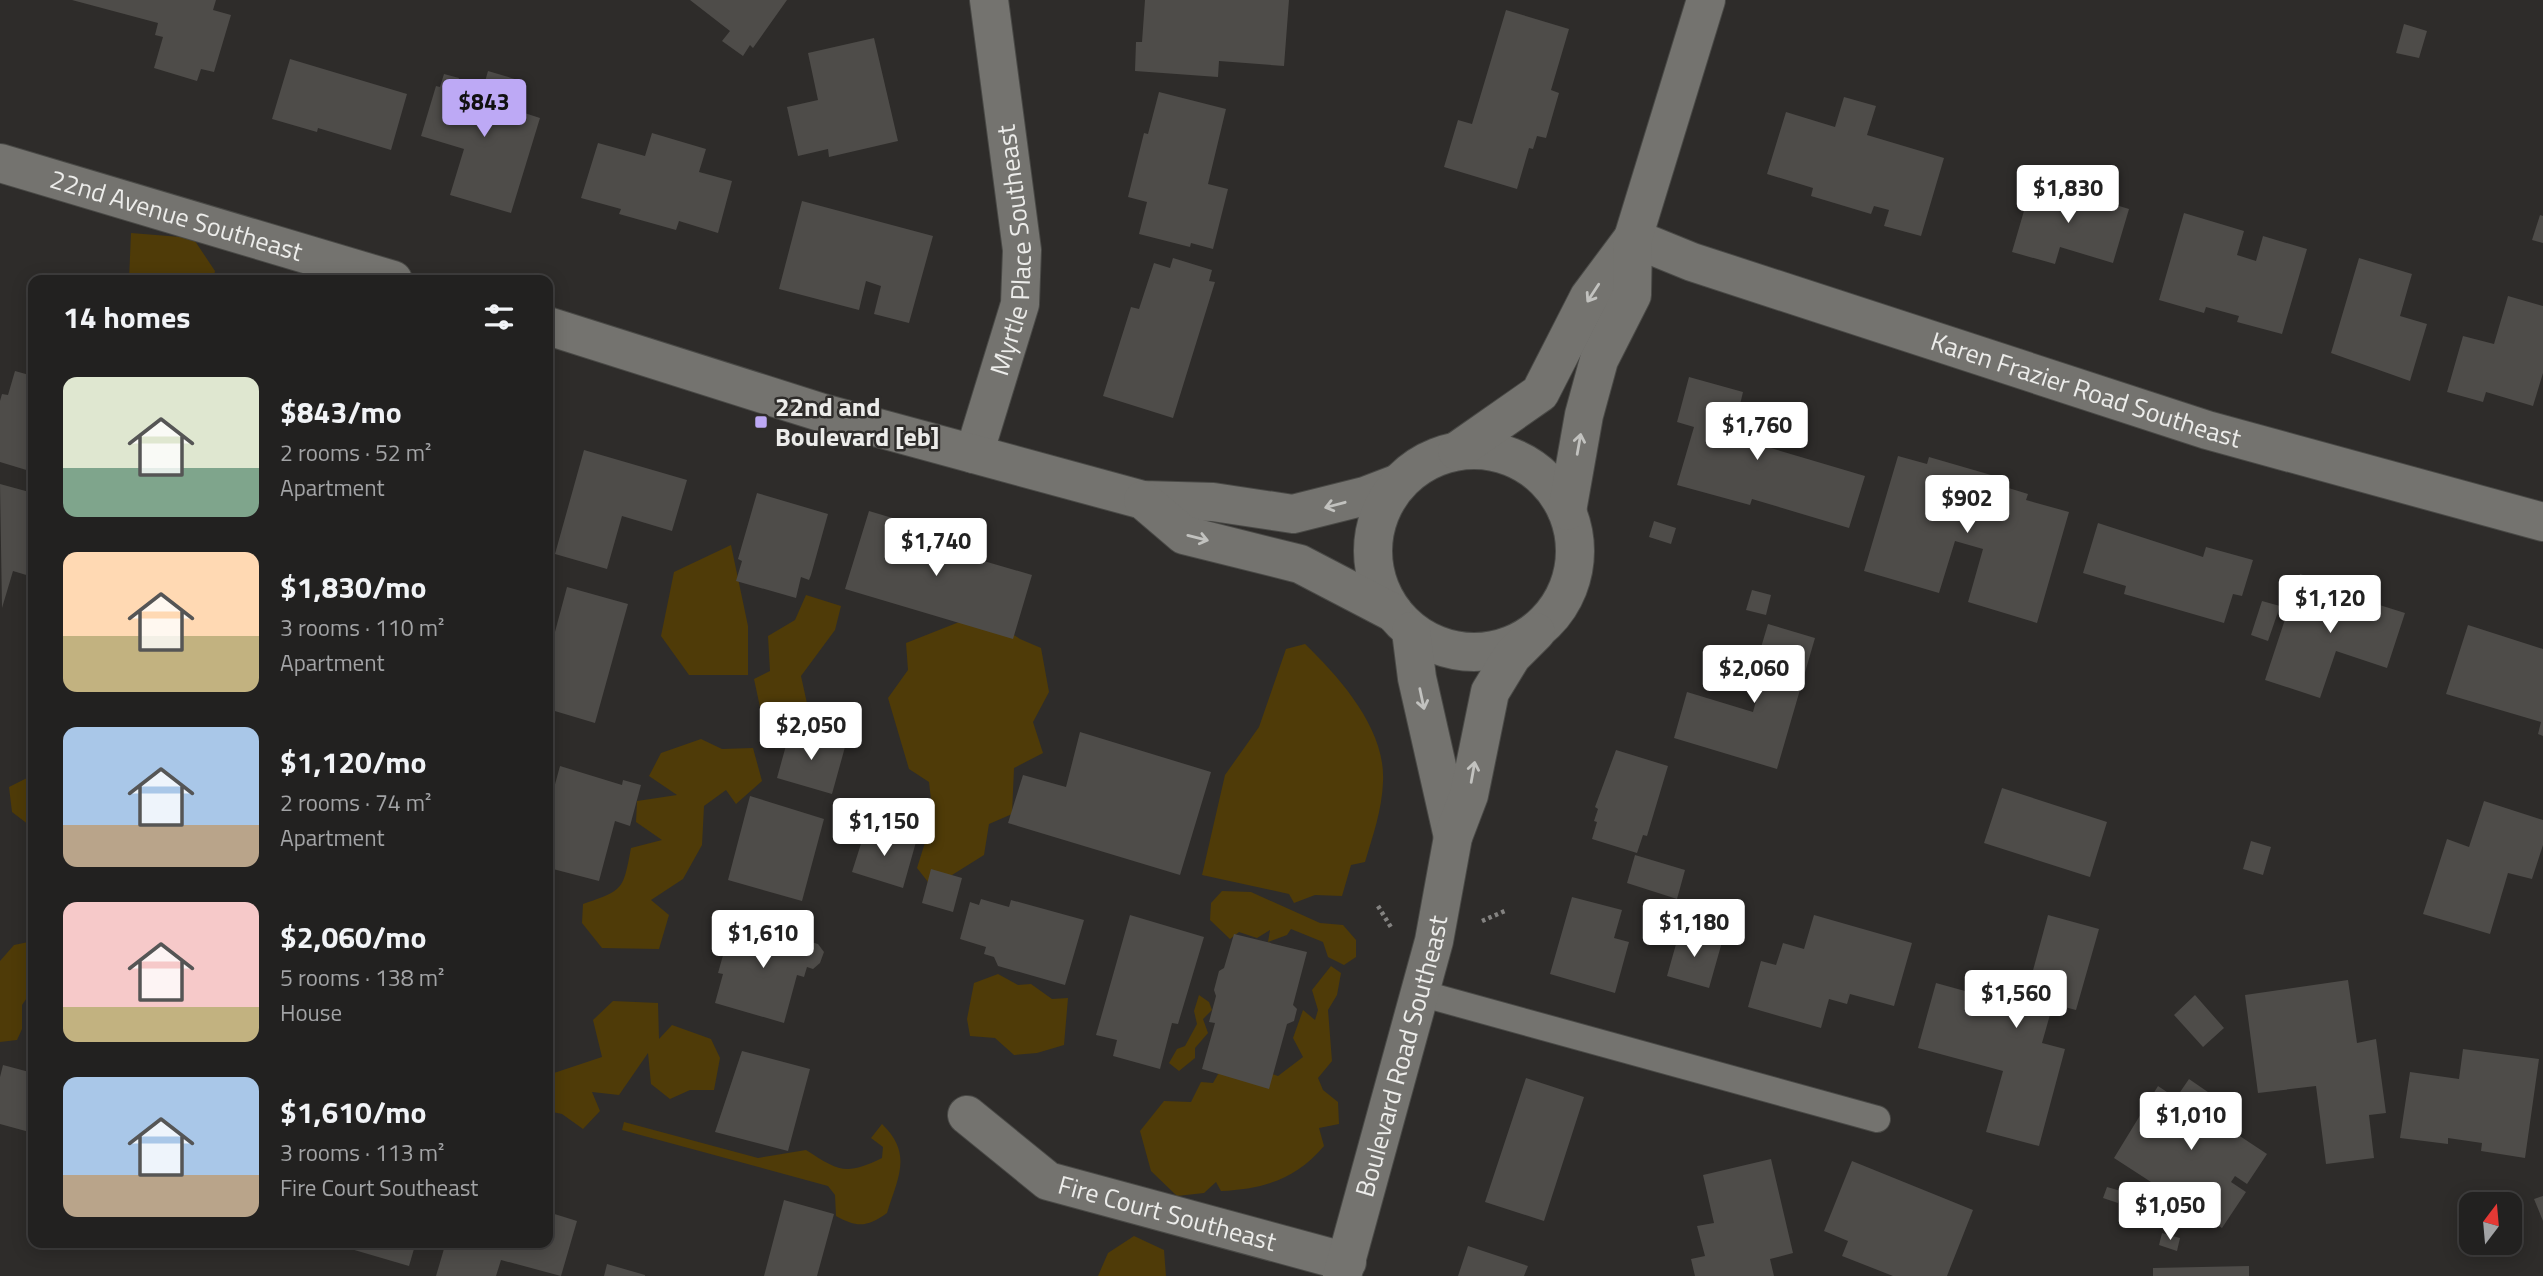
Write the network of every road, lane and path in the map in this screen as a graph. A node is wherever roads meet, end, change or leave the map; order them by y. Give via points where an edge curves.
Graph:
1 (989, 0) edge
2 (1706, 0) edge
3 (0, 163) edge
4 (1633, 237) junction
5 (376, 275) edge
6 (553, 328) edge
7 (1458, 451) junction
8 (974, 454) junction
9 (1399, 483) junction
10 (1143, 500) junction
11 (1567, 511) junction
12 (2543, 522) edge
13 (1403, 622) junction
14 (1536, 632) junction
15 (1453, 837) junction
16 (1420, 993) junction
17 (967, 1115) dead end
18 (1877, 1119) dead end
19 (1345, 1269) edge

1 - 8 street, Myrtle Place Southeast via 1022,250 1020,304
2 - 4 street
3 - 5 street, 22nd Avenue Southeast
4 -> 7 street via 1589,297 1540,393
11 -> 4 street via 1599,360 1632,295
4 - 12 street, Karen Frazier Road Southeast via 1692,262 2207,430
6 - 8 street via 823,413
7 - 9 street via 1426,462
7 - 11 street via 1491,451 1522,463 1549,484
8 - 10 street
9 -> 10 street via 1293,514 1213,502
9 - 13 street via 1381,510 1373,542 1375,576
10 -> 13 street via 1184,535 1300,564
11 - 14 street via 1575,543 1573,577 1559,607
13 - 14 street via 1441,648 1474,653 1506,648
13 -> 15 street, Boulevard Road Southeast
15 -> 14 street, Boulevard Road Southeast via 1469,795 1490,692 1512,656
15 - 16 street, Boulevard Road Southeast
16 - 18 lane
16 - 19 street, Boulevard Road Southeast
17 - 19 street, Fire Court Southeast via 1048,1181

